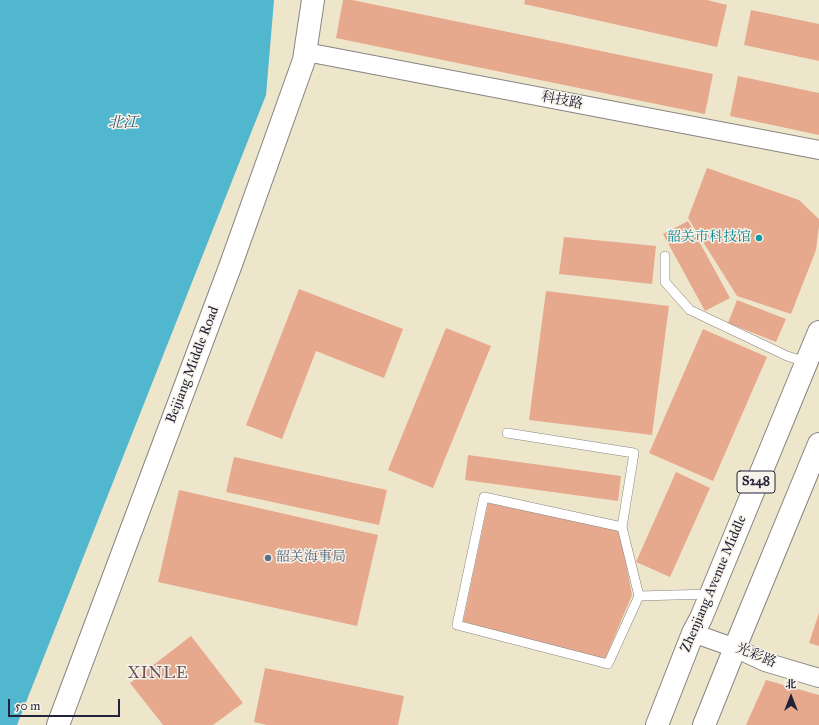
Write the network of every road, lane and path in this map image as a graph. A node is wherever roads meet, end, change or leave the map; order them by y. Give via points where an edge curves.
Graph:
1 (313, 0) edge
2 (306, 52) junction
3 (819, 150) edge
4 (665, 256) dead end
5 (819, 332) edge
6 (806, 362) junction
7 (507, 433) dead end
8 (819, 444) edge
9 (622, 527) junction
10 (710, 594) junction
11 (639, 596) junction
12 (694, 633) junction
13 (735, 648) junction
14 (819, 678) edge
15 (58, 725) edge
16 (657, 725) edge
17 (704, 725) edge

1 - 2 street, Beijiang Middle Road
2 - 3 street, 科技路
2 - 15 street, Beijiang Middle Road via 230,267
4 - 6 lane via 665,282 690,310 787,356
5 - 6 street, Zhenjiang Avenue Middle / S248
6 - 10 street, Zhenjiang Avenue Middle / S248
7 - 9 lane via 634,453
8 - 13 street
9 - 11 lane
9 - 11 lane via 484,497 457,625 608,664
10 - 11 lane
10 - 12 street, Zhenjiang Avenue Middle / S248
12 - 13 street, 光彩路
12 - 16 street, Zhenjiang Avenue Middle / S248
13 - 14 street, 光彩路 via 765,662
13 - 17 street

